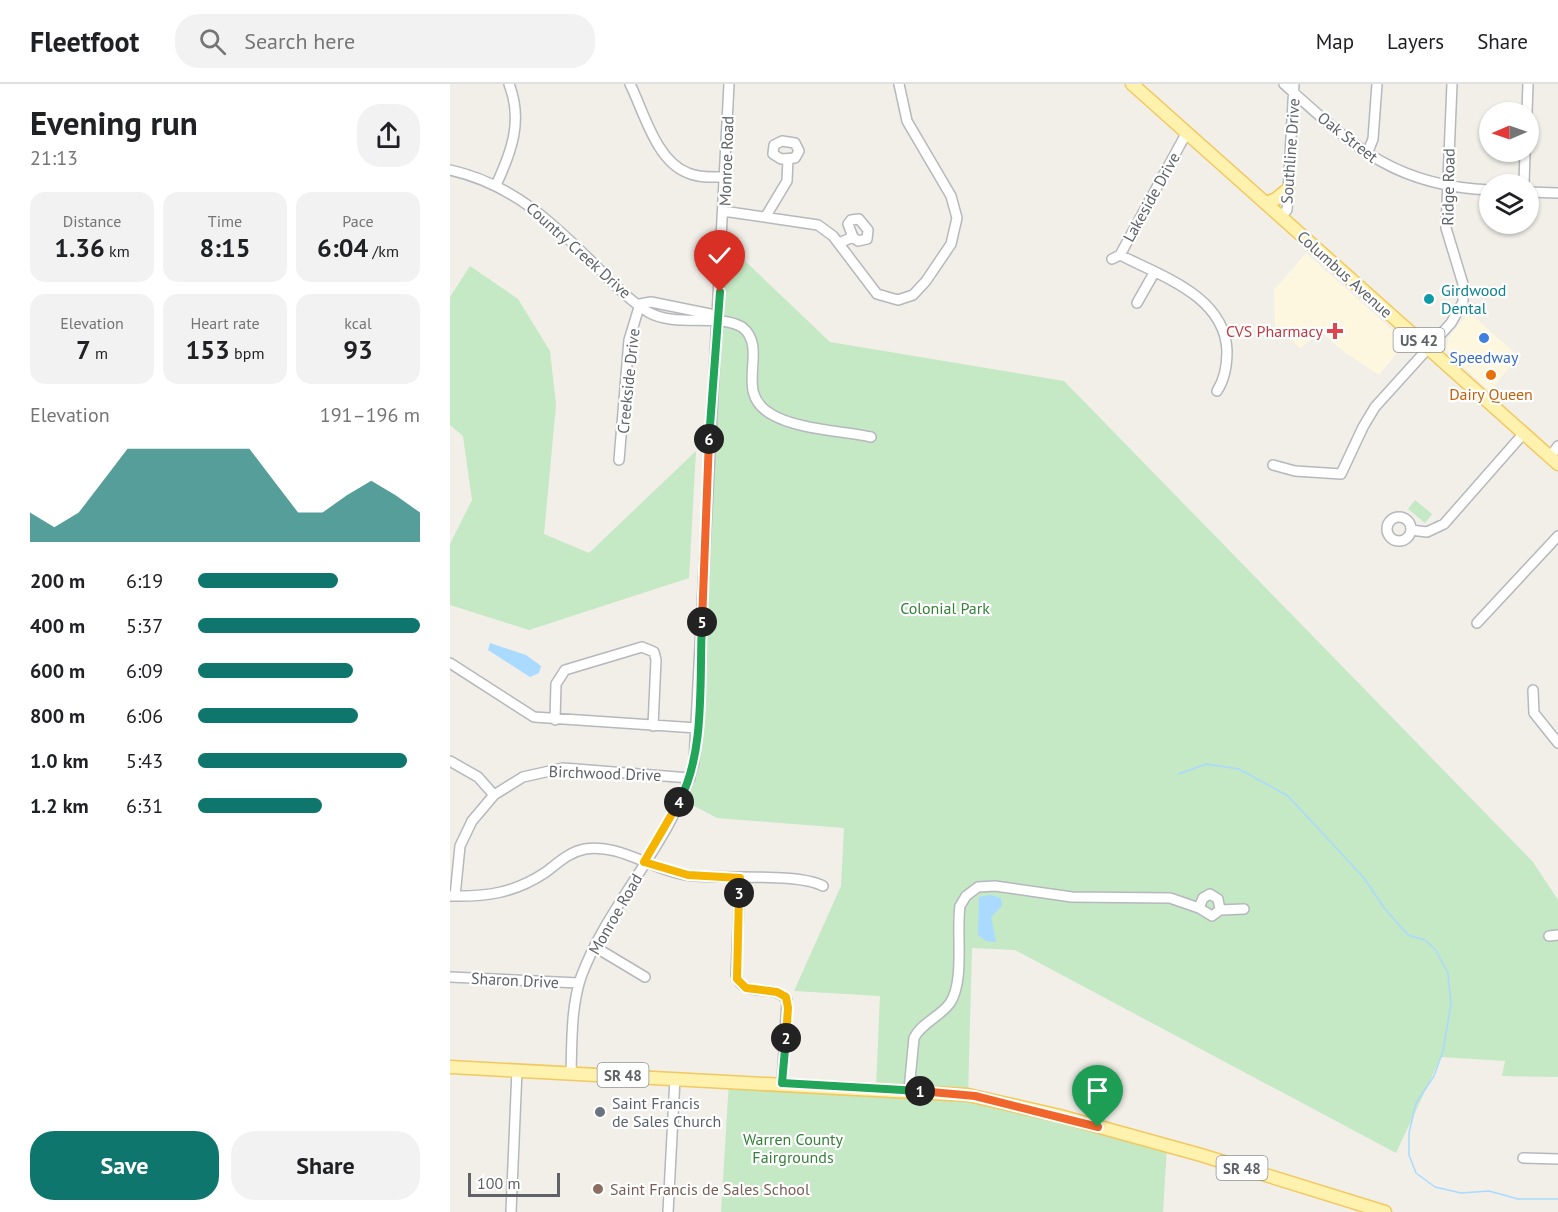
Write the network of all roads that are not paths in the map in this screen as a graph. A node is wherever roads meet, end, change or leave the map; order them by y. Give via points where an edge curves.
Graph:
1 (509, 84) edge
2 (630, 84) edge
3 (729, 84) edge
4 (899, 84) edge
5 (1132, 84) edge
6 (1284, 84) edge
7 (1377, 84) edge
8 (1452, 84) edge
9 (1528, 84) edge
10 (1294, 88) edge
11 (1527, 102) edge
12 (1187, 132) junction
13 (1367, 154) junction
14 (788, 159) dead end
15 (450, 171) edge
16 (725, 177) junction
17 (496, 185) junction
18 (1447, 187) junction
19 (1288, 189) junction
20 (1479, 189) edge
21 (1539, 192) edge
22 (1558, 193) edge
23 (1266, 203) junction
24 (723, 211) junction
25 (766, 216) junction
26 (1281, 216) junction
27 (853, 237) dead end
28 (839, 243) junction
29 (1154, 273) junction
30 (1137, 303) dead end
31 (640, 304) junction
32 (717, 321) junction
33 (1429, 349) junction
34 (1218, 391) dead end
35 (1524, 434) junction
36 (871, 437) dead end
37 (1558, 446) edge
38 (619, 460) dead end
39 (1554, 461) edge
40 (1273, 465) dead end
41 (1411, 530) dead end
42 (1558, 536) edge
43 (1477, 623) dead end
44 (450, 663) edge
45 (1533, 690) dead end
46 (555, 720) junction
47 (653, 726) junction
48 (697, 728) junction
49 (1558, 743) edge
50 (450, 761) edge
51 (690, 778) junction
52 (494, 795) junction
53 (644, 862) junction
54 (740, 878) junction
55 (823, 886) dead end
56 (453, 896) edge
57 (1198, 908) junction
58 (1244, 909) dead end
59 (1220, 910) junction
60 (595, 947) junction
61 (450, 977) edge
62 (645, 977) dead end
63 (579, 983) junction
64 (450, 1067) edge
65 (517, 1070) junction
66 (571, 1072) junction
67 (675, 1078) junction
68 (782, 1083) junction
69 (909, 1090) junction
70 (1523, 1158) dead end
71 (1558, 1159) edge
72 (511, 1212) edge
73 (668, 1212) edge
74 (1384, 1212) edge

1 - 17 street via 516,129
2 - 16 street via 655,137 676,165 691,174
3 - 16 street, Monroe Road
4 - 28 street via 907,121 954,205 955,235 921,288 902,299 874,291
5 - 12 main road, Columbus Avenue / US 42
6 - 10 street, Oak Street
7 - 13 street via 1373,139
8 - 18 street, Ridge Road
9 - 11 street
10 - 13 street, Oak Street
10 - 19 street, Southline Drive
12 - 23 main road, Columbus Avenue / US 42
12 - 29 street, Lakeside Drive via 1116,257
13 - 18 street, Oak Street via 1398,171
14 - 25 street via 787,181
15 - 17 street, Country Creek Drive
16 - 24 street, Monroe Road
17 - 31 street, Country Creek Drive via 544,215 614,285
18 - 20 street, Oak Street
18 - 33 street, Ridge Road via 1447,237 1464,293 1458,314
19 - 23 main road
19 - 26 street, Southline Drive via 1287,210
21 - 22 street
23 - 26 main road, Columbus Avenue / US 42
24 - 25 street
24 - 32 street, Monroe Road
25 - 28 street via 814,223
26 - 33 main road, Columbus Avenue / US 42
27 - 28 street
29 - 30 street
29 - 34 street via 1199,297 1222,326 1227,358
31 - 32 street, Country Creek Drive via 651,302 710,314
31 - 38 street, Creekside Drive via 629,340
32 - 36 street, Country Creek Drive via 738,325 749,334 753,347 753,393 769,413 785,420
32 - 48 street, Monroe Road
33 - 35 main road, Columbus Avenue / US 42
33 - 40 street, Ridge Road via 1376,407 1341,474
35 - 39 main road, Columbus Avenue / US 42
35 - 41 street via 1440,527 1427,532
37 - 39 street
42 - 43 street
44 - 46 street via 524,712
45 - 49 street via 1534,713
46 - 47 street
46 - 47 street via 556,684 564,670 642,647 654,652 656,660
47 - 48 street
48 - 51 street, Monroe Road
50 - 52 street via 478,777
51 - 52 street, Birchwood Drive via 556,769 523,777
51 - 53 street, Monroe Road
52 - 56 street, Birchwood Drive via 463,837
53 - 54 street via 688,875
53 - 56 street via 606,849 583,849 516,888 485,897
53 - 60 street, Monroe Road
54 - 55 street via 797,880
54 - 68 street via 736,975 746,988 777,992 788,1000
57 - 59 street via 1212,916
57 - 59 street via 1210,894 1218,899
57 - 69 street via 1170,898 1072,897 978,887 960,906 953,997 914,1038
58 - 59 street
60 - 62 street
60 - 63 street, Monroe Road
61 - 63 street, Sharon Drive
63 - 66 street, Monroe Road
64 - 65 main road, SR 48
65 - 66 main road, SR 48
65 - 72 street
66 - 67 main road, SR 48
67 - 68 main road, SR 48
67 - 73 street
68 - 69 main road, SR 48
69 - 74 main road, SR 48 via 968,1095 1060,1116
70 - 71 street

